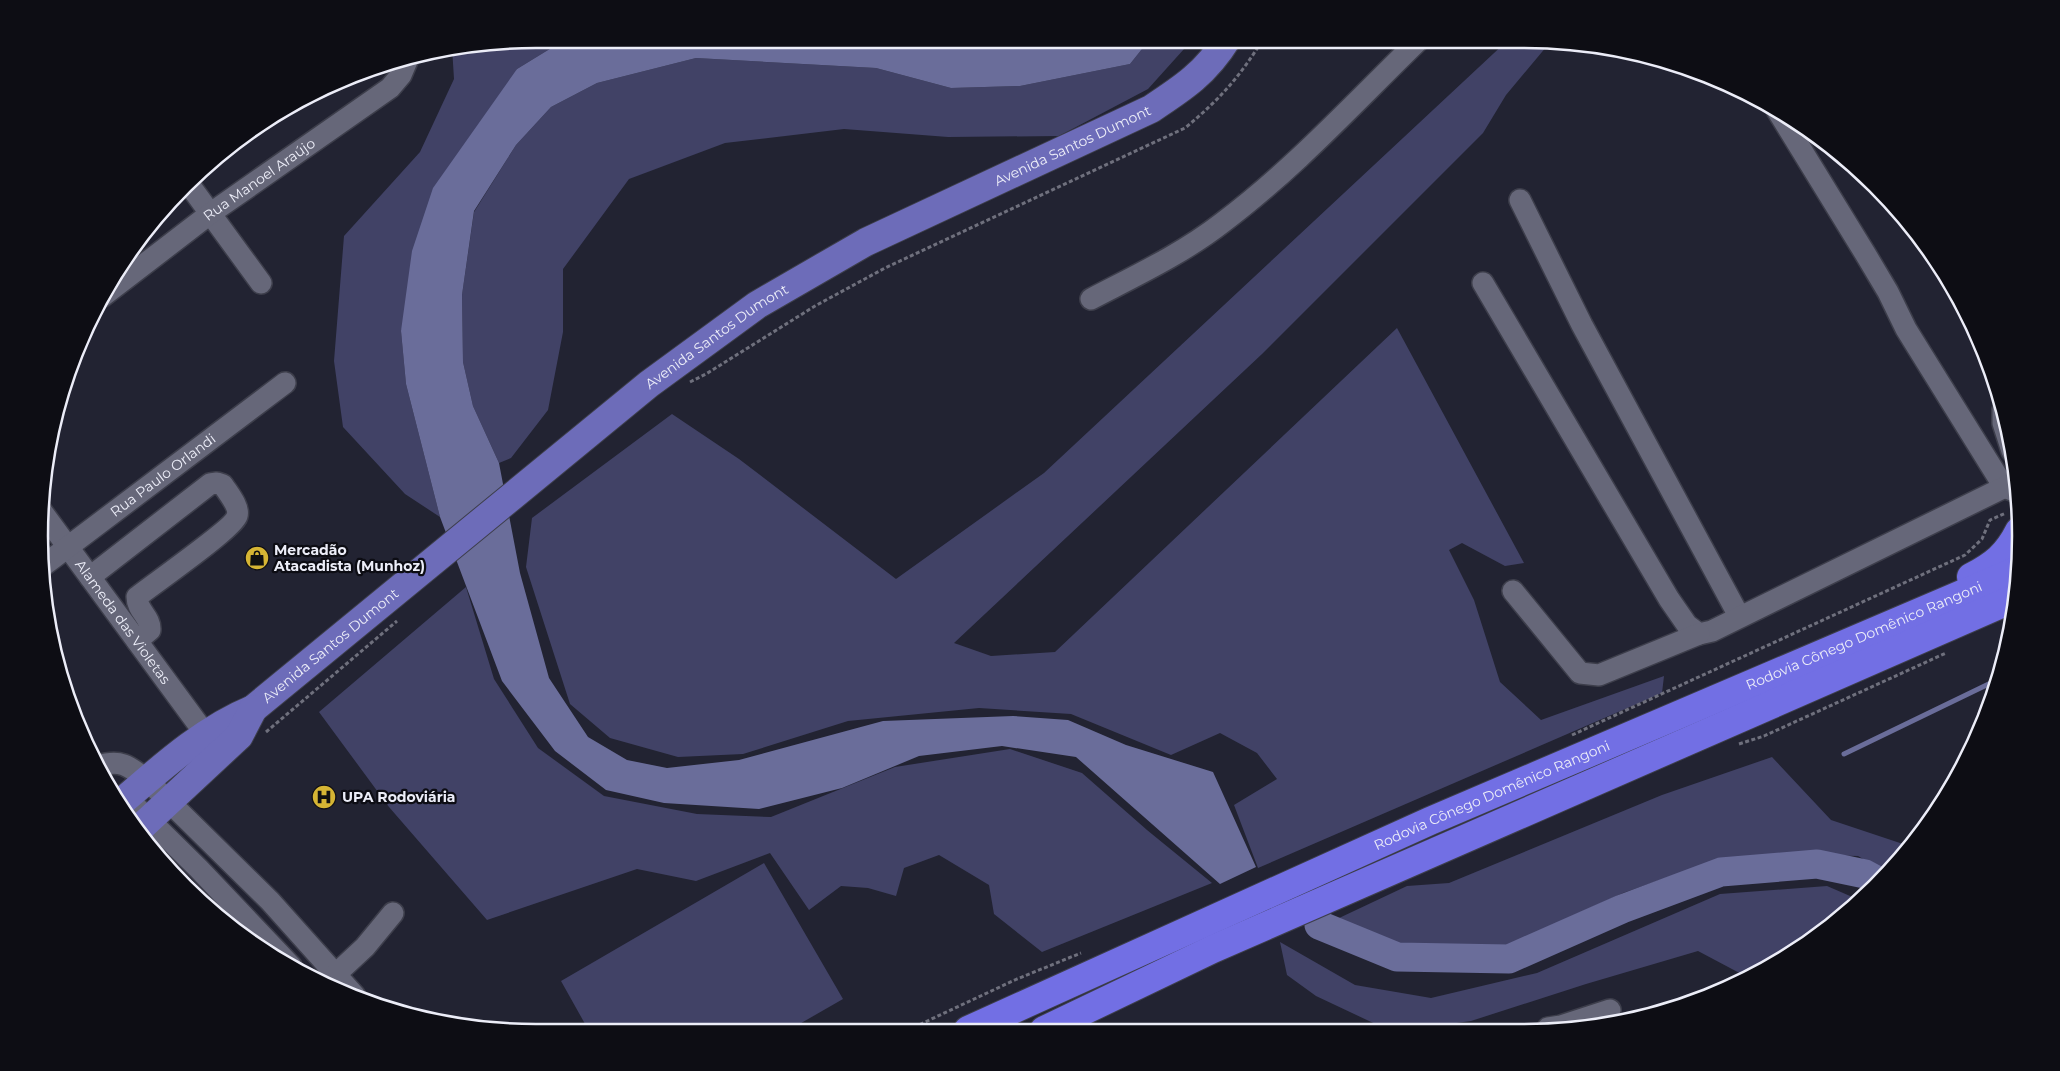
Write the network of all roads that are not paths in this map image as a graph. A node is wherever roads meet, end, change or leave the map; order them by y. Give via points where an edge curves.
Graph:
1 (1222, 47) edge
2 (1412, 47) edge
3 (405, 65) edge
4 (1785, 123) edge
5 (192, 188) edge
6 (1520, 200) dead end
7 (211, 213) junction
8 (1483, 282) dead end
9 (262, 283) dead end
10 (116, 286) edge
11 (1091, 300) dead end
12 (285, 382) dead end
13 (2010, 494) edge
14 (2011, 501) edge
15 (2011, 518) edge
16 (48, 520) edge
17 (68, 546) junction
18 (49, 561) edge
19 (2010, 573) edge
20 (90, 577) junction
21 (1513, 590) dead end
22 (2008, 601) edge
23 (1739, 616) junction
24 (1699, 634) junction
25 (137, 641) junction
26 (1847, 644) junction
27 (253, 710) junction
28 (206, 735) junction
29 (105, 764) edge
30 (147, 780) junction
31 (125, 799) edge
32 (128, 804) edge
33 (152, 817) edge
34 (221, 852) junction
35 (199, 869) junction
36 (270, 901) junction
37 (393, 913) dead end
38 (249, 920) junction
39 (274, 947) edge
40 (336, 974) junction
41 (345, 984) edge
42 (1610, 1010) dead end
43 (1580, 1020) edge
44 (981, 1024) edge
45 (1057, 1024) edge

1 - 27 main road, Avenida Santos Dumont via 1192,81 1151,109 866,242 757,305 649,384
2 - 11 street via 1275,180 1221,224
3 - 7 street, Rua Manoel Araújo via 390,88
4 - 13 street via 1888,292 1906,328
5 - 7 street
6 - 23 street via 1582,325
7 - 9 street
7 - 10 street, Rua Manoel Araújo
8 - 24 street via 1669,599 1687,625
12 - 17 street, Rua Paulo Orlandi
14 - 23 street
15 - 26 highway via 2007,550 1998,561 1866,625
16 - 17 street, Alameda das Violetas
17 - 18 street, Rua Paulo Orlandi
17 - 20 street, Alameda das Violetas
19 - 26 highway, Rodovia Cônego Domênico Rangoni
20 - 25 street, Alameda das Violetas
20 - 25 street via 210,484 223,485 238,515 234,522 137,597 137,605 150,624 150,630
21 - 24 street via 1580,673 1600,675
22 - 45 highway, Rodovia Cônego Domênico Rangoni via 1213,949
23 - 24 street
25 - 28 street, Alameda das Violetas
26 - 44 highway, Rodovia Cônego Domênico Rangoni via 1430,821
27 - 28 main road, Avenida Santos Dumont via 230,719
27 - 33 main road, Avenida Santos Dumont via 239,736
28 - 30 main road, Avenida Santos Dumont
29 - 30 street via 128,765
30 - 31 main road, Avenida Santos Dumont
30 - 33 street
32 - 33 street
33 - 34 street
33 - 35 street
34 - 35 street
34 - 36 street
35 - 38 street
36 - 38 street
36 - 40 street
37 - 40 street via 365,947
38 - 39 street
40 - 41 street
42 - 43 street

